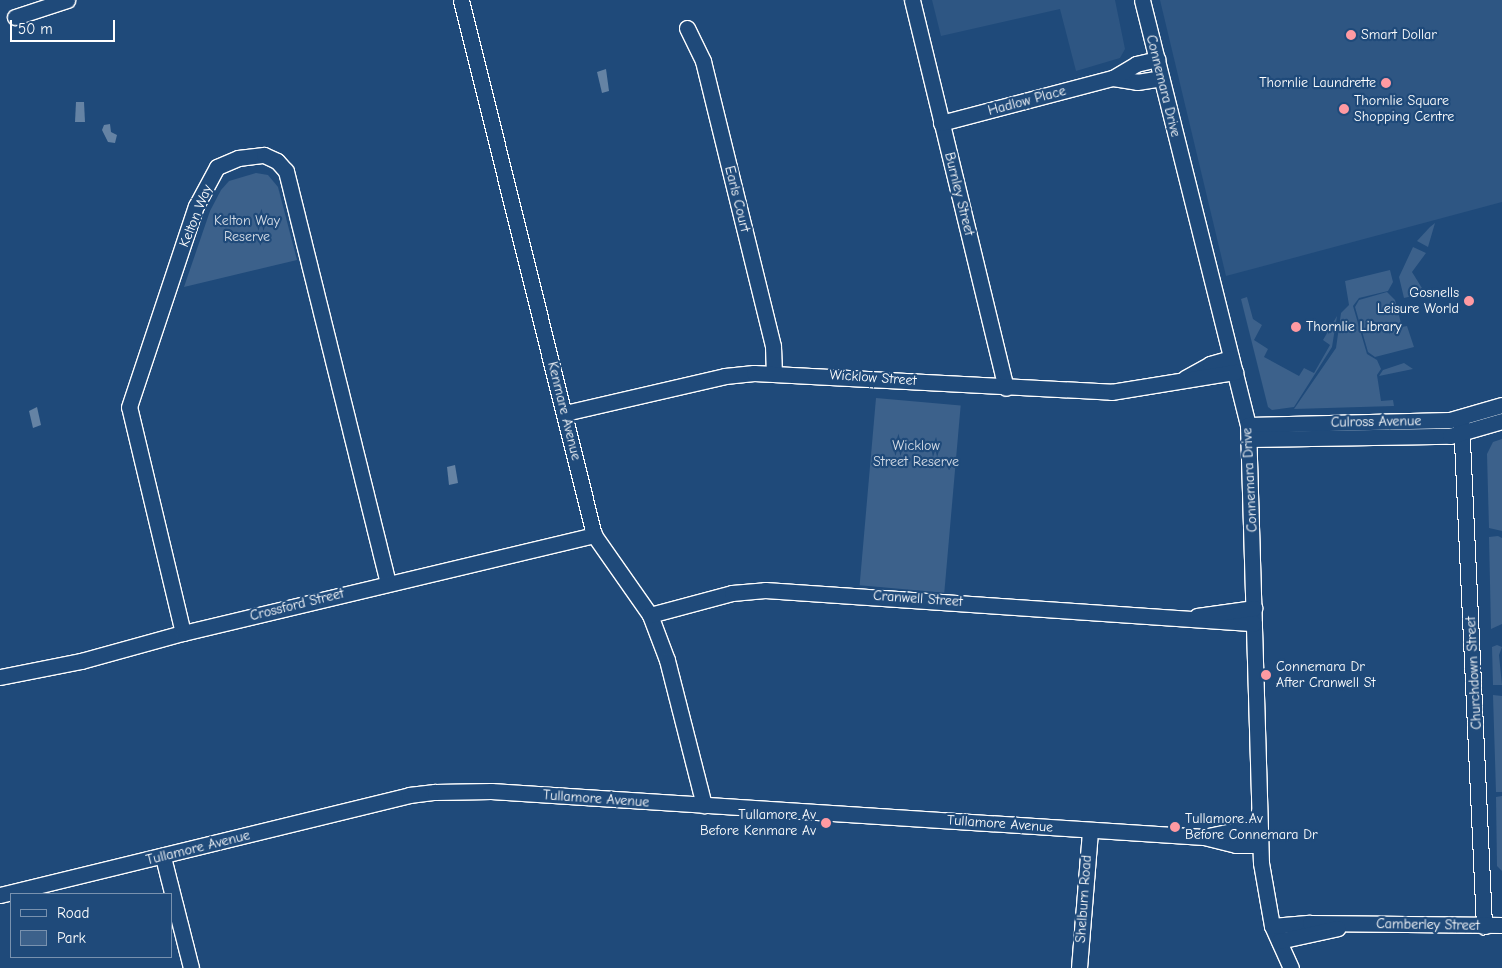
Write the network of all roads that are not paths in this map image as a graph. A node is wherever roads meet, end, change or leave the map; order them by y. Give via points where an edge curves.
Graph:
1 (67, 0) edge
2 (462, 0) edge
3 (912, 0) edge
4 (1142, 0) edge
5 (15, 17) dead end
6 (687, 28) dead end
7 (1157, 59) junction
8 (1113, 78) junction
9 (1161, 78) junction
10 (941, 123) junction
11 (1233, 365) junction
12 (774, 372) junction
13 (1006, 388) junction
14 (1502, 405) edge
15 (565, 414) junction
16 (1502, 421) edge
17 (1462, 427) junction
18 (1249, 432) junction
19 (594, 534) junction
20 (388, 583) junction
21 (650, 615) junction
22 (1254, 615) junction
23 (182, 633) junction
24 (0, 677) edge
25 (704, 805) junction
26 (1090, 830) junction
27 (1260, 830) junction
28 (1204, 837) junction
29 (1260, 846) junction
30 (163, 857) junction
31 (0, 895) edge
32 (1354, 924) junction
33 (1502, 925) edge
34 (1272, 926) junction
35 (1484, 926) junction
36 (1278, 941) junction
37 (191, 968) edge
38 (1079, 968) edge
39 (1291, 968) edge

1 - 5 street
2 - 15 street, Kenmare Avenue
3 - 10 street, Burnley Street
4 - 7 street, Connemara Drive
6 - 12 street, Earls Court via 703,61 773,346
7 - 8 street, Hadlow Place via 1136,64
7 - 9 street, Connemara Drive
8 - 9 street, Hadlow Place via 1137,82
8 - 10 street, Hadlow Place
9 - 11 street, Connemara Drive
10 - 13 street, Burnley Street
11 - 13 street, Wicklow Street via 1204,379 1185,378 1111,392
11 - 18 street, Connemara Drive
12 - 13 street, Wicklow Street
12 - 15 street, Wicklow Street via 727,376
14 - 17 street, Culross Avenue
15 - 19 street, Kenmare Avenue
16 - 17 street, Culross Avenue
17 - 18 street, Culross Avenue
17 - 35 street, Churchdown Street
18 - 22 street, Connemara Drive
19 - 20 street, Crossford Street
19 - 21 street, Kenmare Avenue
20 - 23 street, Crossford Street
20 - 23 street, Kelton Way via 286,172 277,161 264,155 238,158 217,167 196,206 129,407
21 - 22 street, Cranwell Street via 732,593 765,590 1188,617 1216,622
21 - 25 street, Kenmare Avenue via 668,660
22 - 27 street, Connemara Drive
23 - 24 street, Crossford Street via 81,662
25 - 26 street, Tullamore Avenue
25 - 30 street, Tullamore Avenue via 491,791 435,792 409,795
26 - 28 street, Tullamore Avenue
26 - 38 street, Shelburn Road
27 - 28 street, Tullamore Avenue via 1236,830
27 - 29 street, Connemara Drive
28 - 29 street, Tullamore Avenue via 1236,845
29 - 34 street, Connemara Drive
30 - 31 street, Tullamore Avenue
30 - 37 street
32 - 34 street, Camberley Street
32 - 35 street, Camberley Street
32 - 36 street, Camberley Street via 1296,940
33 - 35 street, Camberley Street
34 - 36 street, Connemara Drive
36 - 39 street, Connemara Drive

